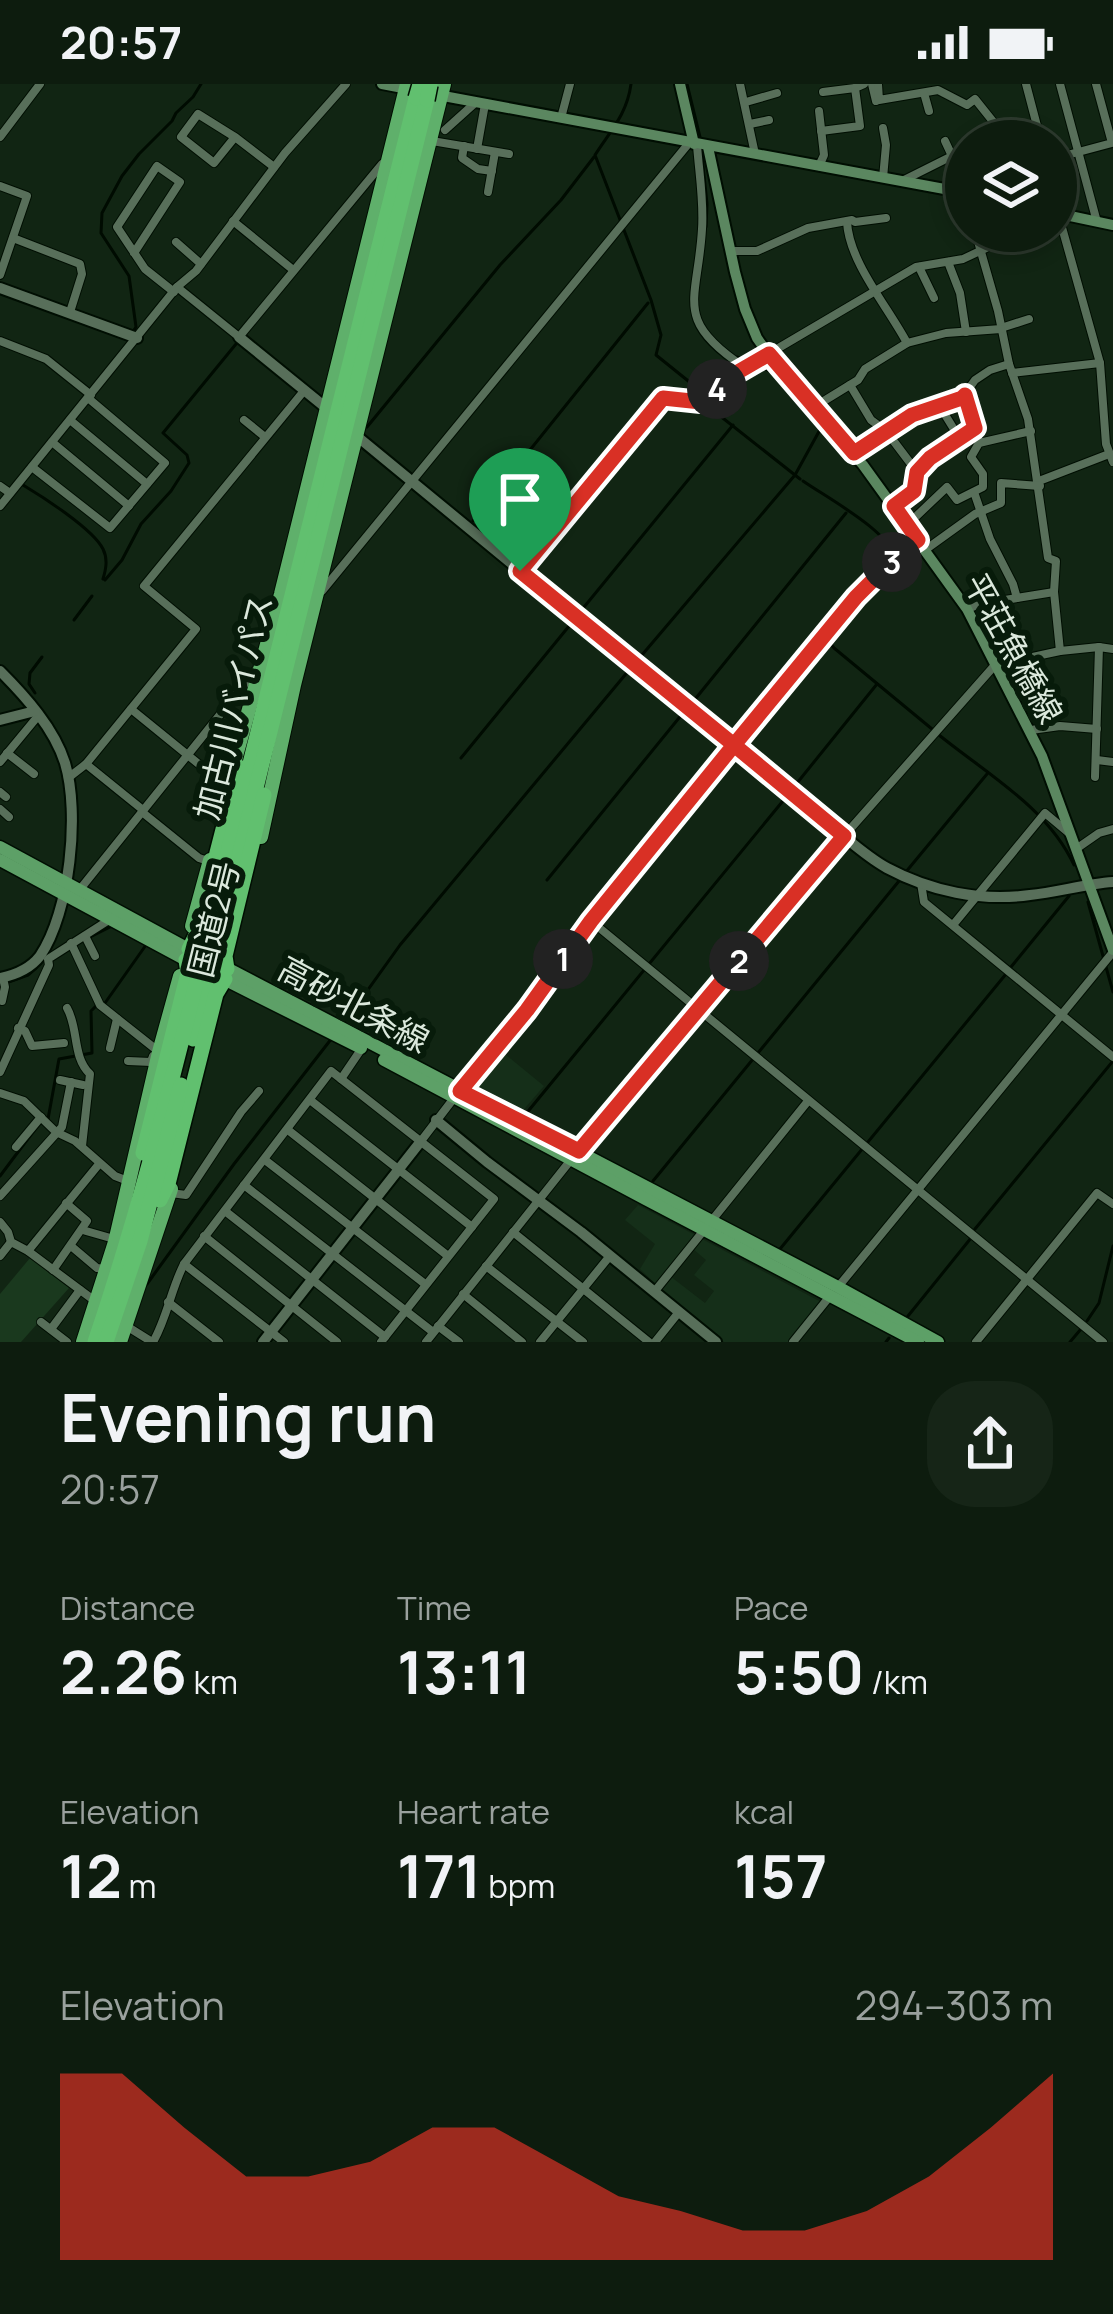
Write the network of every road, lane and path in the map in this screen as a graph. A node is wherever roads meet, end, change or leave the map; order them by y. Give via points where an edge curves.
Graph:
1 (20, 84) edge
2 (40, 84) edge
3 (346, 84) edge
4 (382, 84) edge
5 (570, 84) edge
6 (680, 84) edge
7 (1025, 84) edge
8 (1060, 84) edge
9 (1096, 84) edge
10 (867, 85) edge
11 (745, 86) edge
12 (937, 87) edge
13 (425, 89) edge
14 (823, 92) dead end
15 (777, 93) dead end
16 (924, 93) junction
17 (32, 94) junction
18 (1113, 97) edge
19 (1100, 100) junction
20 (746, 102) junction
21 (876, 103) dead end
22 (481, 104) junction
23 (819, 111) dead end
24 (929, 111) dead end
25 (561, 119) junction
26 (769, 120) dead end
27 (992, 120) edge
28 (1035, 120) edge
29 (751, 124) junction
30 (883, 128) dead end
31 (445, 130) dead end
32 (821, 131) junction
33 (0, 137) edge
34 (235, 137) junction
35 (430, 141) junction
36 (1113, 144) edge
37 (699, 145) junction
38 (464, 146) junction
39 (477, 148) junction
40 (495, 152) junction
41 (1079, 152) junction
42 (509, 154) dead end
43 (755, 155) junction
44 (389, 160) junction
45 (945, 160) edge
46 (274, 167) junction
47 (819, 168) junction
48 (492, 171) junction
49 (883, 178) junction
50 (903, 181) junction
51 (0, 186) edge
52 (945, 190) edge
53 (488, 192) dead end
54 (1077, 217) edge
55 (886, 218) dead end
56 (233, 221) junction
57 (1097, 221) junction
58 (847, 222) junction
59 (1113, 225) edge
60 (13, 238) junction
61 (176, 242) dead end
62 (730, 250) junction
63 (982, 252) joint
64 (1068, 252) edge
65 (134, 254) junction
66 (948, 262) junction
67 (201, 264) junction
68 (918, 267) junction
69 (292, 268) dead end
70 (0, 275) edge
71 (0, 288) edge
72 (176, 290) junction
73 (877, 291) junction
74 (934, 298) dead end
75 (70, 312) junction
76 (1029, 319) dead end
77 (1001, 328) junction
78 (966, 332) junction
79 (136, 338) junction
80 (239, 338) junction
81 (0, 341) edge
82 (907, 343) junction
83 (769, 354) junction
84 (1100, 363) junction
85 (749, 365) junction
86 (1011, 368) junction
87 (850, 385) junction
88 (303, 392) junction
89 (965, 395) junction
90 (90, 396) junction
91 (939, 405) junction
92 (814, 406) junction
93 (329, 410) junction
94 (1109, 419) edge
95 (70, 420) junction
96 (244, 420) dead end
97 (975, 428) junction
98 (886, 431) junction
99 (1031, 431) junction
100 (354, 434) junction
101 (265, 437) junction
102 (960, 439) junction
103 (52, 442) junction
104 (979, 442) junction
105 (854, 453) junction
106 (1111, 458) edge
107 (32, 467) junction
108 (917, 472) junction
109 (412, 482) junction
110 (1039, 483) junction
111 (0, 485) edge
112 (147, 485) junction
113 (915, 486) junction
114 (974, 492) junction
115 (10, 493) junction
116 (932, 502) junction
117 (0, 506) edge
118 (130, 506) junction
119 (894, 506) junction
120 (980, 511) junction
121 (907, 525) junction
122 (921, 545) junction
123 (520, 571) junction
124 (1054, 592) junction
125 (316, 593) junction
126 (1016, 598) junction
127 (968, 609) junction
128 (1099, 647) junction
129 (1113, 649) edge
130 (1060, 652) junction
131 (995, 665) junction
132 (260, 670) junction
133 (0, 671) edge
134 (272, 699) junction
135 (131, 710) junction
136 (37, 714) junction
137 (0, 720) edge
138 (1097, 729) junction
139 (1030, 730) junction
140 (734, 745) junction
141 (188, 754) junction
142 (3, 758) edge
143 (1096, 760) junction
144 (1113, 762) edge
145 (83, 767) junction
146 (34, 774) dead end
147 (1095, 777) dead end
148 (68, 778) junction
149 (227, 787) junction
150 (0, 809) edge
151 (143, 811) junction
152 (9, 817) dead end
153 (1113, 829) edge
154 (1071, 835) junction
155 (844, 836) junction
156 (0, 847) edge
157 (1076, 849) junction
158 (209, 861) junction
159 (3, 862) edge
160 (1113, 882) edge
161 (921, 884) junction
162 (1086, 884) junction
163 (64, 887) junction
164 (80, 888) junction
165 (977, 896) junction
166 (110, 918) junction
167 (591, 921) junction
168 (953, 925) junction
169 (85, 935) junction
170 (71, 943) junction
171 (95, 956) dead end
172 (1109, 956) edge
173 (44, 957) junction
174 (207, 963) junction
175 (3, 981) edge
176 (2, 1000) edge
177 (67, 1007) dead end
178 (698, 1010) junction
179 (1061, 1014) junction
180 (117, 1019) junction
181 (18, 1028) junction
182 (338, 1031) junction
183 (60, 1041) dead end
184 (110, 1048) dead end
185 (362, 1048) junction
186 (157, 1050) junction
187 (1113, 1057) edge
188 (128, 1061) dead end
189 (1, 1070) edge
190 (15, 1073) dead end
191 (341, 1078) junction
192 (60, 1080) dead end
193 (71, 1082) junction
194 (83, 1085) dead end
195 (0, 1093) edge
196 (457, 1094) junction
197 (258, 1098) dead end
198 (310, 1100) junction
199 (808, 1101) junction
200 (41, 1117) junction
201 (436, 1120) junction
202 (288, 1130) junction
203 (56, 1132) junction
204 (421, 1141) junction
205 (16, 1148) dead end
206 (82, 1148) junction
207 (574, 1156) junction
208 (265, 1160) junction
209 (100, 1163) junction
210 (398, 1169) junction
211 (129, 1182) junction
212 (244, 1185) junction
213 (918, 1190) junction
214 (170, 1192) junction
215 (0, 1196) edge
216 (374, 1198) junction
217 (538, 1201) junction
218 (66, 1202) junction
219 (1113, 1204) edge
220 (225, 1211) junction
221 (0, 1222) edge
222 (708, 1224) junction
223 (351, 1227) junction
224 (472, 1227) junction
225 (86, 1232) dead end
226 (513, 1232) junction
227 (204, 1236) junction
228 (116, 1240) junction
229 (11, 1242) junction
230 (71, 1246) junction
231 (28, 1251) junction
232 (331, 1252) junction
233 (0, 1256) edge
234 (448, 1256) junction
235 (609, 1257) junction
236 (184, 1264) junction
237 (486, 1266) junction
238 (53, 1270) junction
239 (112, 1274) junction
240 (311, 1280) junction
241 (1027, 1280) junction
242 (425, 1284) junction
243 (583, 1289) junction
244 (656, 1290) junction
245 (80, 1291) junction
246 (834, 1291) junction
247 (463, 1294) junction
248 (97, 1301) junction
249 (168, 1302) junction
250 (291, 1307) junction
251 (406, 1311) junction
252 (679, 1312) junction
253 (557, 1321) junction
254 (41, 1322) dead end
255 (129, 1328) junction
256 (50, 1329) junction
257 (436, 1329) junction
258 (267, 1337) edge
259 (383, 1340) edge
260 (67, 1342) edge
261 (83, 1342) edge
262 (94, 1342) edge
263 (106, 1342) edge
264 (120, 1342) edge
265 (152, 1342) edge
266 (219, 1342) edge
267 (284, 1342) edge
268 (337, 1342) edge
269 (426, 1342) edge
270 (459, 1342) edge
271 (522, 1342) edge
272 (540, 1342) edge
273 (583, 1342) edge
274 (652, 1342) edge
275 (716, 1342) edge
276 (793, 1342) edge
277 (918, 1342) edge
278 (938, 1342) edge
279 (976, 1342) edge
280 (1103, 1342) edge

1 - 17 street
2 - 17 street
3 - 46 street
4 - 13 main road
5 - 25 street
6 - 37 main road, 平荘魚橋線
7 - 28 street
8 - 41 street
9 - 19 street
10 - 14 street
10 - 16 street via 879,100
10 - 21 street
10 - 32 street via 860,127
11 - 20 street
12 - 16 street
12 - 27 street via 967,104 975,99
13 - 22 main road
13 - 35 highway, 国道2号
13 - 44 highway, 国道2号
13 - 134 highway, 加古川バイパス
15 - 20 street
16 - 24 street
17 - 33 street
18 - 19 street
19 - 36 street
20 - 29 street
22 - 25 main road
22 - 31 street
22 - 39 street
23 - 32 street
25 - 37 main road
26 - 29 street
29 - 43 street
30 - 49 street
32 - 47 street
34 - 34 street via 198,114 181,137 214,163
34 - 46 street
35 - 38 street
35 - 100 highway, 国道2号
36 - 41 street
37 - 43 main road
37 - 62 main road, 平荘魚橋線
37 - 85 street via 695,309 709,340
37 - 109 street
38 - 39 street
38 - 48 street via 462,158
39 - 40 street
40 - 42 street
40 - 48 street
41 - 57 street
43 - 47 main road
44 - 80 street
44 - 93 highway, 国道2号
45 - 50 street
46 - 56 street
47 - 49 main road
48 - 53 street
49 - 50 main road
50 - 52 main road
51 - 60 street via 27,196
54 - 57 main road
55 - 58 street
56 - 67 street
56 - 69 street
57 - 59 main road
58 - 62 street via 808,228 757,251
58 - 73 street
60 - 70 street
60 - 75 street via 82,267
61 - 67 street
62 - 83 main road, 平荘魚橋線 via 745,310
63 - 66 street
63 - 77 street
64 - 84 street
65 - 65 street via 117,227 158,166 180,182
65 - 72 street
66 - 68 street
66 - 78 street
67 - 72 street
68 - 73 street
68 - 74 street
71 - 75 street
72 - 79 street
72 - 80 street
73 - 82 street
73 - 83 street
75 - 79 street
76 - 77 street
77 - 78 street
77 - 86 street
78 - 82 street
79 - 90 street
80 - 88 street
81 - 90 street via 46,358
82 - 87 street
83 - 85 street
83 - 92 main road, 平荘魚橋線
84 - 86 street
84 - 94 street
85 - 123 street via 704,400 663,398
86 - 89 street via 982,375
86 - 99 street
87 - 92 street
87 - 98 street
88 - 93 street
88 - 101 street
89 - 91 street
89 - 97 street
90 - 95 street
90 - 112 street via 165,463
91 - 98 street
91 - 102 street
92 - 105 main road, 平荘魚橋線
93 - 132 highway, 国道2号
94 - 106 street
95 - 103 street
95 - 112 street
96 - 101 street
97 - 102 street
97 - 104 street
98 - 105 street
98 - 108 street
99 - 104 street
99 - 110 street
100 - 109 street
100 - 125 highway, 国道2号
101 - 135 street via 144,586 196,629
102 - 108 street
103 - 107 street
103 - 118 street
104 - 114 street via 970,457 984,485
105 - 119 main road, 平荘魚橋線
106 - 110 street
107 - 115 street
107 - 118 street via 110,528
108 - 113 street
109 - 123 street
109 - 125 street
110 - 120 street via 1001,483 1001,503
110 - 124 street via 1048,558 1056,561
111 - 115 street
112 - 118 street
113 - 116 street
113 - 119 street
114 - 116 street via 957,500 947,487
114 - 120 street
115 - 117 street
116 - 121 street
119 - 121 main road, 平荘魚橋線
120 - 122 street
120 - 126 street
121 - 122 main road, 平荘魚橋線
122 - 127 main road, 平荘魚橋線
122 - 140 street via 896,557 856,597
123 - 140 street
124 - 126 street
124 - 130 street
125 - 174 highway, 国道2号 via 271,798
126 - 127 street
127 - 131 main road, 平荘魚橋線
128 - 129 street
128 - 130 street
128 - 138 street
130 - 131 street
131 - 139 main road, 平荘魚橋線
131 - 155 street
132 - 141 street
132 - 149 highway, 国道2号
133 - 136 street
134 - 174 highway, 加古川バイパス
134 - 174 highway via 266,788 226,956
135 - 141 street
135 - 145 street
136 - 137 street
136 - 142 street
136 - 148 street
138 - 139 street
138 - 143 street
139 - 154 main road, 平荘魚橋線
140 - 155 street
140 - 167 street
141 - 149 street
141 - 151 street
142 - 146 street
143 - 144 street
143 - 147 street
145 - 148 street
145 - 151 street
148 - 163 street via 72,845
149 - 158 highway, 国道2号
150 - 152 street
151 - 158 street
151 - 164 street
153 - 157 street
154 - 157 main road, 平荘魚橋線
154 - 165 street via 1042,816
155 - 161 street
155 - 178 street
156 - 163 main road, 高砂北条線
157 - 162 main road, 平荘魚橋線
158 - 174 highway, 国道2号 via 192,928
159 - 163 main road, 高砂北条線
160 - 162 street
161 - 165 street
161 - 168 street via 924,902
162 - 165 street
162 - 172 main road, 平荘魚橋線
163 - 164 main road, 高砂北条線
163 - 166 main road, 高砂北条線
163 - 173 street
164 - 174 main road, 高砂北条線
165 - 168 street
166 - 169 street
166 - 174 main road, 高砂北条線
167 - 178 street
167 - 196 street
168 - 179 street
169 - 170 street
169 - 171 street
170 - 173 street
170 - 180 street via 98,1002
172 - 179 street
173 - 175 street
173 - 181 street via 49,965
174 - 182 main road, 高砂北条線
174 - 186 highway, 国道2号
174 - 214 highway, 国道2号 via 205,1068
174 - 239 highway, 加古川バイパス
174 - 263 highway, 加古川バイパス via 140,1241
175 - 176 street
177 - 206 street via 80,1065 90,1074
178 - 199 street
178 - 207 street
179 - 187 street
179 - 213 street
180 - 184 street
180 - 186 street
181 - 183 street via 32,1046
181 - 189 street
182 - 185 main road, 高砂北条線
182 - 196 main road, 高砂北条線
185 - 191 street
185 - 196 main road, 高砂北条線
186 - 188 street via 151,1061
186 - 211 highway, 国道2号
189 - 190 street
191 - 198 street via 331,1072
191 - 204 street
192 - 193 street
193 - 194 street
193 - 203 street
195 - 200 street
196 - 201 street
196 - 207 main road, 高砂北条線
197 - 214 street via 186,1195
198 - 202 street
198 - 210 street
199 - 213 street
199 - 222 street
200 - 203 street
200 - 205 street
201 - 204 street
201 - 217 street
202 - 208 street
202 - 216 street
203 - 206 street
203 - 215 street
204 - 210 street
204 - 224 street via 494,1199
206 - 209 street
207 - 217 street
207 - 222 main road, 高砂北条線
208 - 212 street
208 - 223 street
209 - 211 street
209 - 218 street
210 - 216 street
210 - 224 street
211 - 228 highway, 国道2号
212 - 220 street
212 - 232 street
213 - 241 street
213 - 246 street
214 - 255 highway, 国道2号
216 - 223 street
216 - 234 street
217 - 226 street
217 - 235 street
218 - 230 street via 87,1220
218 - 231 street
219 - 241 street via 1097,1193
220 - 227 street
220 - 240 street
221 - 229 street
222 - 244 street
222 - 246 main road, 高砂北条線
223 - 232 street
223 - 242 street
224 - 234 street
225 - 228 street
226 - 237 street
226 - 243 street
227 - 236 street
227 - 250 street
228 - 239 highway, 国道2号
229 - 231 street
229 - 233 street
230 - 238 street
230 - 239 street
231 - 238 street
232 - 240 street
232 - 251 street
234 - 242 street
235 - 243 street
235 - 244 street
236 - 249 street
236 - 258 street
237 - 247 street
237 - 253 street
238 - 245 street
239 - 248 highway, 国道2号
239 - 262 highway, 加古川バイパス
240 - 250 street
240 - 259 street
241 - 279 street
241 - 280 street
242 - 251 street
243 - 253 street
243 - 274 street
244 - 252 street
245 - 248 street
245 - 256 street
246 - 276 street
246 - 277 main road, 高砂北条線
246 - 278 main road, 高砂北条線
247 - 257 street
247 - 271 street
248 - 261 highway, 国道2号
249 - 265 street
249 - 266 street
250 - 258 street
250 - 268 street
251 - 257 street
251 - 259 street
252 - 274 street
252 - 275 street
253 - 272 street
253 - 273 street
254 - 256 street
255 - 264 highway, 国道2号
255 - 265 street
256 - 260 street
257 - 269 street
257 - 270 street
258 - 267 street

